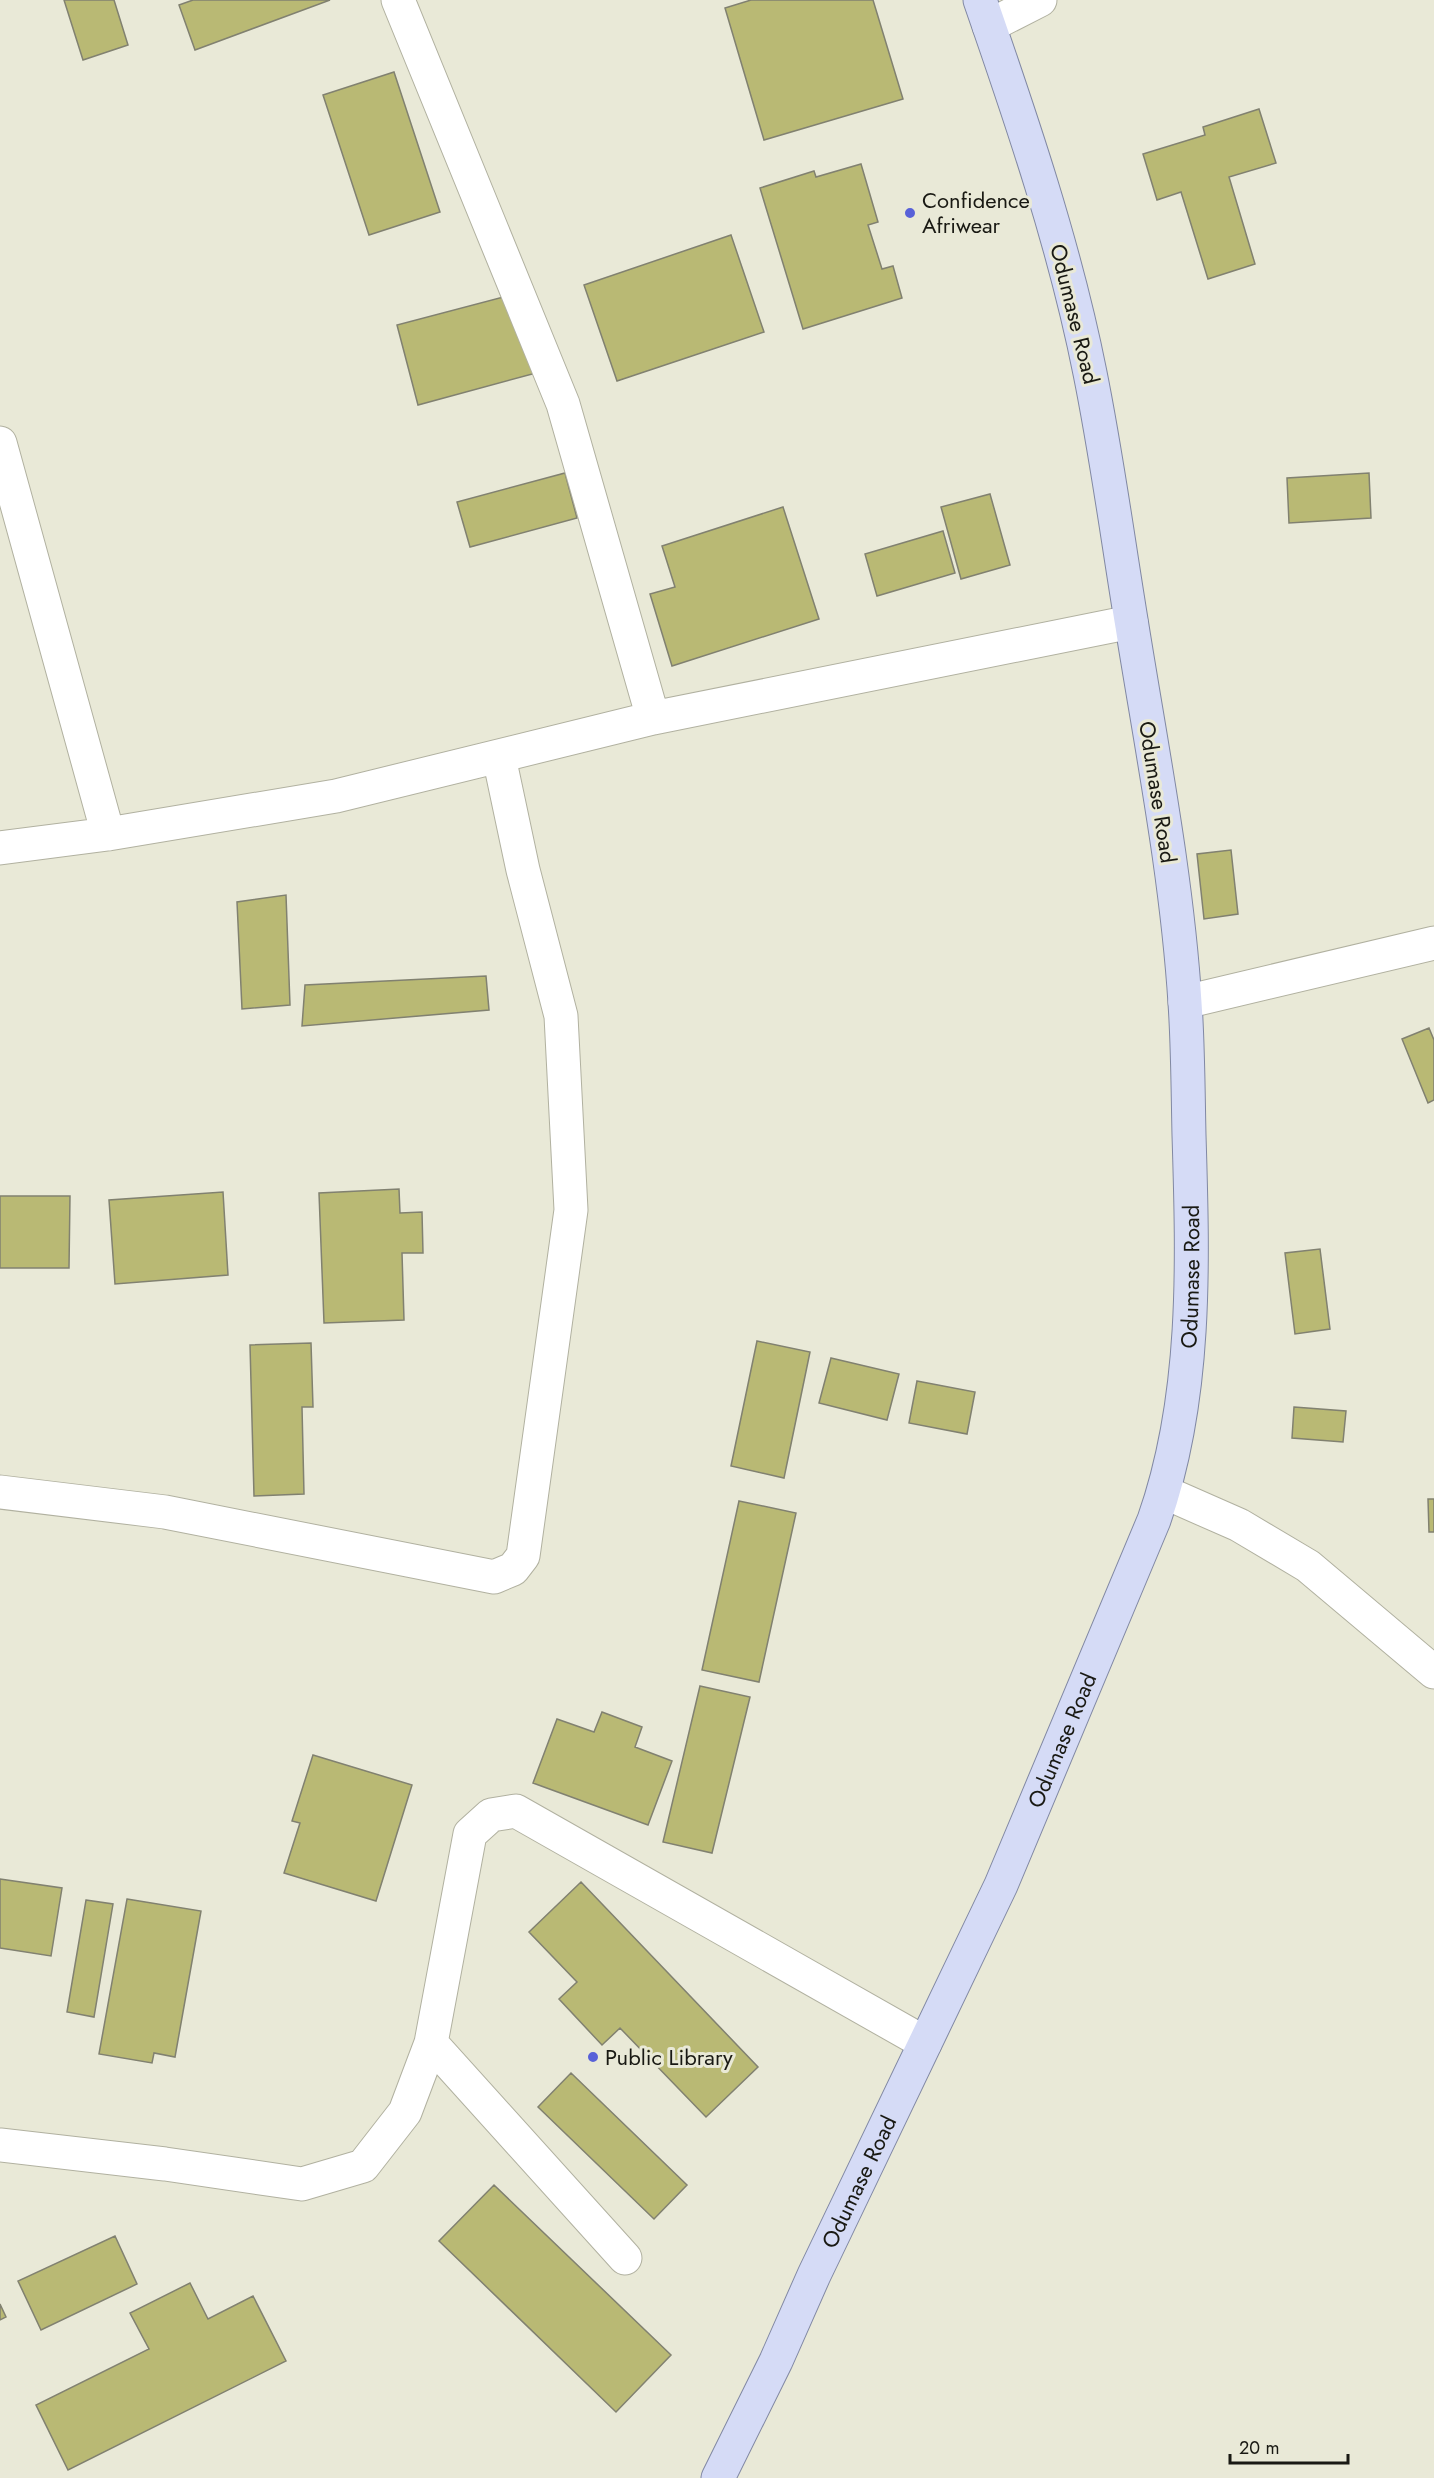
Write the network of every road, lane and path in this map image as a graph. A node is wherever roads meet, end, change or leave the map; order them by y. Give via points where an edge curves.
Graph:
1 (398, 0) edge
2 (1040, 0) edge
3 (984, 13) edge
4 (0, 443) edge
5 (1131, 621) junction
6 (653, 718) junction
7 (499, 757) junction
8 (108, 834) junction
9 (0, 848) edge
10 (1434, 943) edge
11 (1185, 1002) junction
12 (0, 1492) edge
13 (1164, 1492) junction
14 (1434, 1672) edge
15 (431, 2043) junction
16 (925, 2043) junction
17 (0, 2145) edge
18 (625, 2258) dead end
19 (721, 2475) edge

1 - 6 street via 562,404
2 - 3 street
3 - 5 main road, Odumase Road via 1063,256 1092,381
4 - 8 street
5 - 6 street
5 - 11 main road, Odumase Road via 1164,817
6 - 7 street
7 - 8 street via 336,796
7 - 12 street via 561,1016 571,1210 523,1556 513,1569 494,1577 165,1512
8 - 9 street
10 - 11 street
11 - 13 main road, Odumase Road via 1191,1298 1182,1414
13 - 14 street via 1239,1525 1308,1566
13 - 16 main road, Odumase Road via 1001,1885
15 - 16 street via 470,1834 492,1815 516,1811
15 - 17 street via 405,2112 363,2166 302,2184
15 - 18 street
16 - 19 main road, Odumase Road

